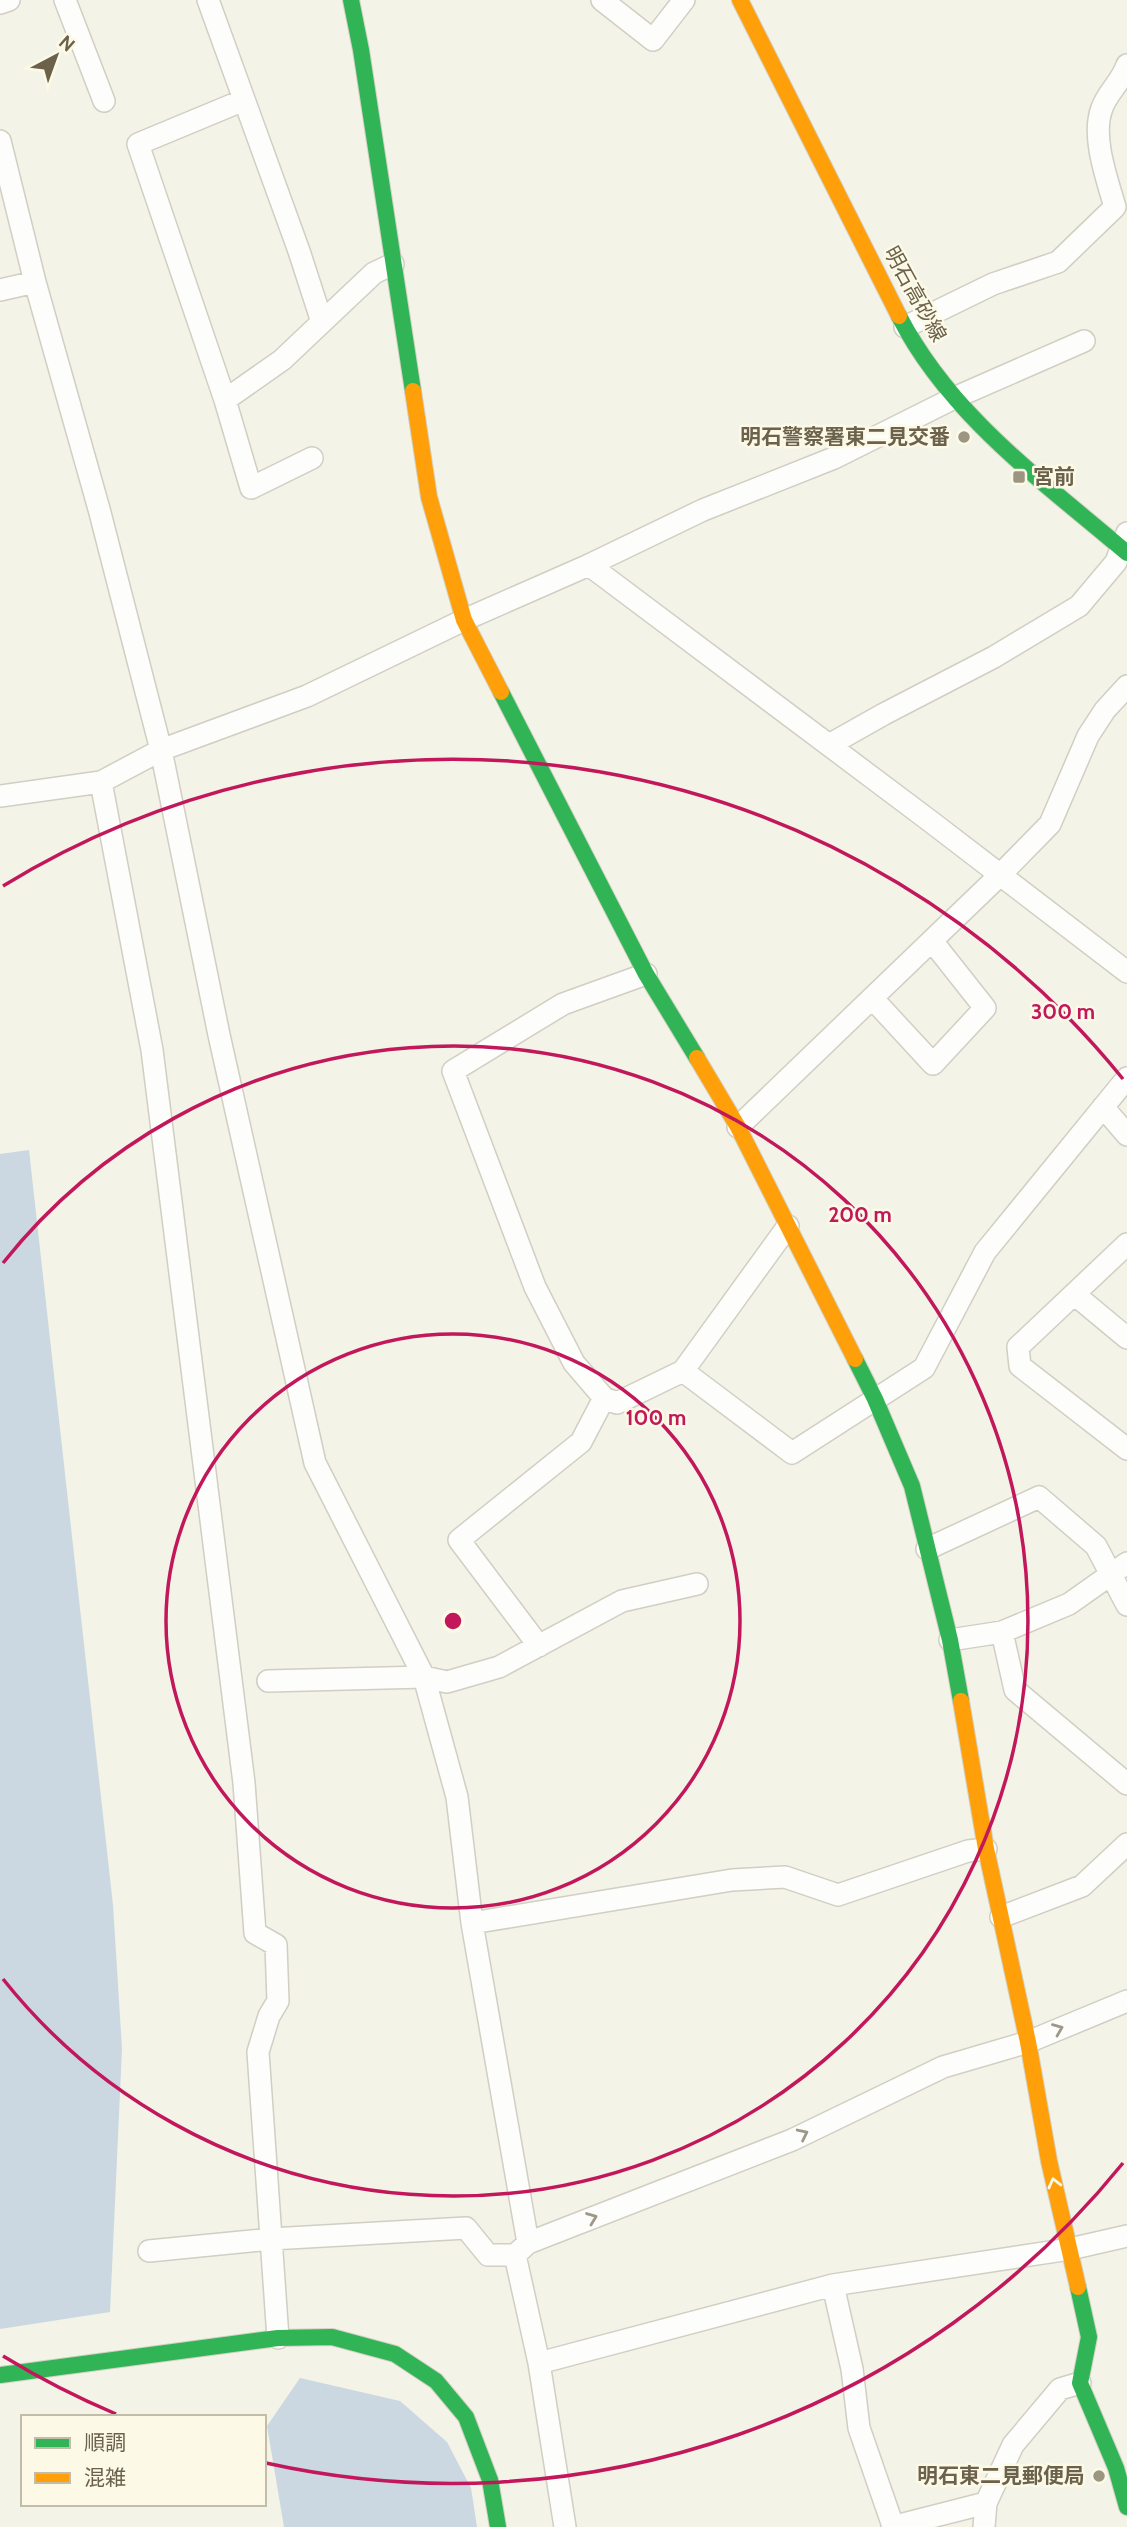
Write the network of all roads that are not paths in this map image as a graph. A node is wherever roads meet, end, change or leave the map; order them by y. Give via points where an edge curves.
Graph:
1 (9, 0) edge
2 (65, 0) edge
3 (208, 0) edge
4 (351, 0) edge
5 (602, 0) edge
6 (684, 0) edge
7 (740, 0) edge
8 (0, 3) edge
9 (1127, 65) edge
10 (244, 100) junction
11 (104, 101) dead end
12 (0, 141) edge
13 (393, 264) junction
14 (35, 282) junction
15 (0, 290) edge
16 (322, 322) junction
17 (905, 327) junction
18 (1084, 341) dead end
19 (954, 398) junction
20 (225, 400) junction
21 (312, 458) dead end
22 (1125, 545) edge
23 (589, 565) junction
24 (464, 620) junction
25 (1127, 686) edge
26 (829, 745) junction
27 (161, 750) junction
28 (101, 782) junction
29 (0, 796) edge
30 (1000, 875) junction
31 (932, 940) junction
32 (1127, 972) edge
33 (646, 974) junction
34 (872, 999) junction
35 (1127, 1078) edge
36 (1103, 1107) junction
37 (738, 1127) junction
38 (1127, 1135) edge
39 (788, 1226) junction
40 (1127, 1244) edge
41 (1074, 1294) junction
42 (1127, 1338) edge
43 (683, 1371) junction
44 (604, 1398) junction
45 (875, 1399) junction
46 (1127, 1450) edge
47 (928, 1549) junction
48 (1119, 1569) edge
49 (697, 1584) dead end
50 (1127, 1605) edge
51 (1002, 1632) junction
52 (950, 1640) junction
53 (539, 1646) junction
54 (424, 1677) junction
55 (268, 1681) dead end
56 (1127, 1784) edge
57 (1127, 1844) edge
58 (986, 1849) junction
59 (1001, 1917) junction
60 (472, 1923) junction
61 (1127, 2001) edge
62 (1028, 2042) junction
63 (1127, 2236) edge
64 (271, 2239) junction
65 (522, 2249) junction
66 (1070, 2249) junction
67 (149, 2251) dead end
68 (833, 2285) junction
69 (278, 2338) junction
70 (539, 2363) junction
71 (0, 2375) edge
72 (1080, 2383) junction
73 (1121, 2466) edge
74 (986, 2503) junction
75 (1127, 2507) edge
76 (892, 2526) edge
77 (498, 2527) edge
78 (565, 2527) edge
79 (984, 2527) edge

1 - 8 street
2 - 11 street
3 - 10 street
4 - 13 street
5 - 6 street via 653,40
7 - 17 street, 明石高砂線
9 - 17 street via 1102,107 1098,123 1102,161 1115,206 1058,262 993,284
10 - 16 street
10 - 20 street via 138,144
12 - 14 street
13 - 16 street via 374,273
13 - 24 street via 429,497
14 - 15 street
14 - 27 street
16 - 20 street via 282,360
17 - 19 street, 明石高砂線
18 - 19 street
19 - 22 street, 明石高砂線 via 995,441
19 - 23 street via 834,458 703,510
20 - 21 street via 251,488
22 - 26 street via 1079,606
23 - 24 street
23 - 26 street
24 - 27 street via 307,696
24 - 33 street
25 - 30 street via 1088,736 1049,824
26 - 30 street
27 - 28 street
27 - 54 street via 314,1463
28 - 29 street
28 - 64 street via 152,1051 244,1783 255,1933 276,1945 278,2001 258,2052
30 - 31 street
30 - 32 street
31 - 34 street
31 - 34 street via 985,1009 933,1064
33 - 37 street
33 - 44 street via 563,1003 453,1071 535,1287 574,1363
34 - 37 street
35 - 36 street
36 - 38 street
36 - 45 street via 985,1252 924,1368
37 - 39 street
39 - 43 street
39 - 45 street
40 - 41 street
41 - 42 street
41 - 46 street via 1018,1348 1020,1366
43 - 44 street via 617,1403
43 - 45 street via 792,1453
44 - 53 street via 580,1442 459,1540
45 - 47 street via 912,1486
47 - 48 street via 1039,1497
47 - 52 street
48 - 50 street
48 - 51 street via 1069,1604
49 - 53 street via 622,1601
51 - 52 street
51 - 56 street via 1016,1690
52 - 58 street
53 - 54 street via 499,1667 447,1682
54 - 55 street
54 - 60 street via 457,1797
57 - 59 street via 1082,1886
58 - 59 street
58 - 60 street via 838,1895 785,1877 732,1880
59 - 62 street
60 - 65 street
62 -> 61 street
65 -> 62 street via 792,2140 943,2067
66 -> 62 street
63 - 66 street
64 - 65 street via 466,2228 488,2255
64 - 67 street
64 - 69 street
65 - 70 street
66 - 68 street
66 - 72 street via 1089,2337
68 - 70 street
68 - 76 street via 852,2369 859,2428
69 - 71 street
69 - 77 street via 332,2337 395,2354 436,2381 466,2417 490,2480
70 - 78 street
72 - 73 street
72 - 74 street via 1060,2389 1013,2445
73 - 75 street
74 - 76 street
74 - 79 street

